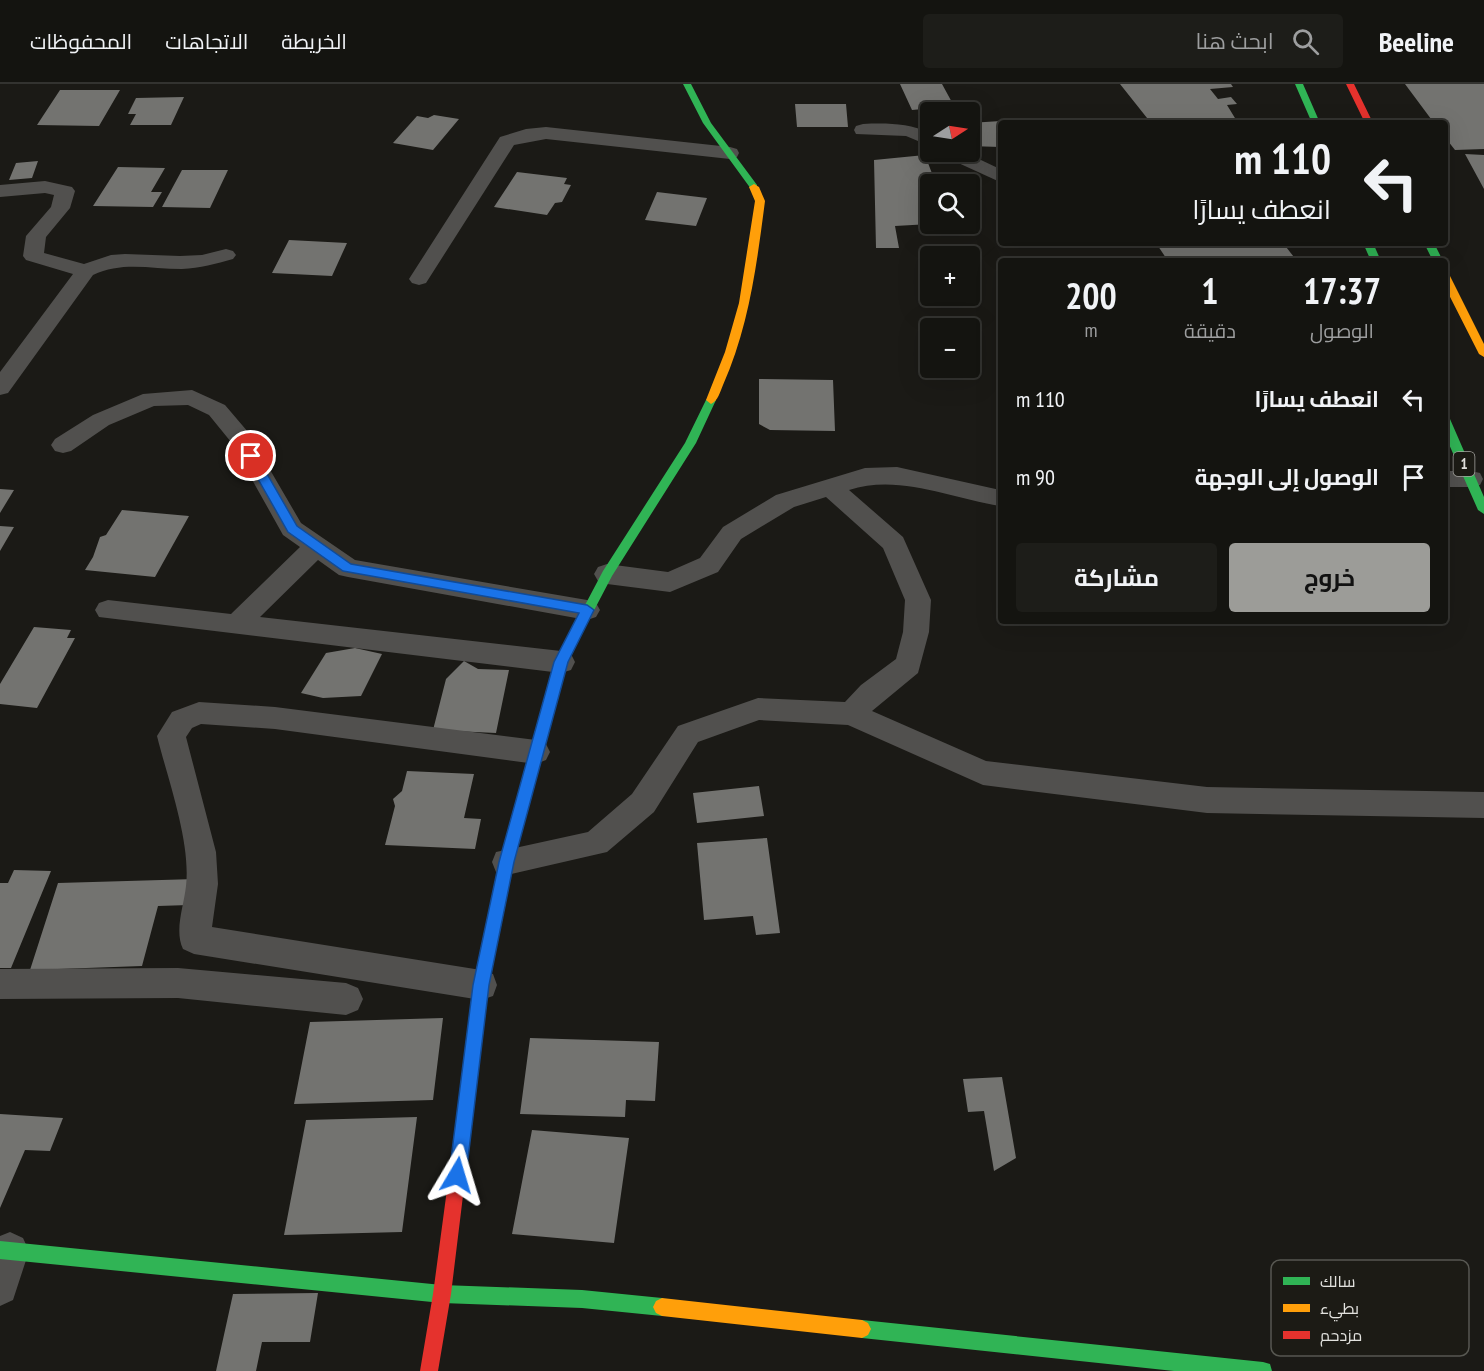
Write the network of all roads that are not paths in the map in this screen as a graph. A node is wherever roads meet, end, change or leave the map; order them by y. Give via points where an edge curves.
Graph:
1 (687, 84) edge
2 (1299, 84) edge
3 (1350, 84) edge
4 (1315, 120) edge
5 (1368, 120) edge
6 (862, 130) dead end
7 (920, 134) edge
8 (730, 153) junction
9 (971, 162) edge
10 (998, 175) edge
11 (0, 192) edge
12 (226, 255) dead end
13 (87, 271) junction
14 (419, 279) dead end
15 (1448, 282) edge
16 (1484, 354) edge
17 (0, 388) edge
18 (1448, 428) edge
19 (63, 445) dead end
20 (1448, 479) edge
21 (1471, 479) junction
22 (830, 487) junction
23 (998, 498) edge
24 (1484, 510) edge
25 (316, 547) junction
26 (607, 574) junction
27 (108, 610) dead end
28 (587, 610) junction
29 (237, 624) junction
30 (561, 662) junction
31 (852, 714) junction
32 (536, 752) junction
33 (1484, 805) edge
34 (507, 862) junction
35 (0, 984) edge
36 (481, 985) junction
37 (346, 999) dead end
38 (5, 1251) edge
39 (0, 1287) edge
40 (442, 1294) junction
41 (429, 1371) edge
42 (1263, 1371) edge

1 - 8 main road via 707,123
2 - 4 main road
3 - 5 main road
6 - 7 street via 895,128
8 - 14 street via 546,134 507,141
8 - 26 main road via 760,201 747,295 728,363 690,443
9 - 10 street
11 - 13 street via 45,187 65,191 60,208 36,236 33,256
12 - 13 street via 192,262 110,261
13 - 17 street
15 - 16 main road
18 - 21 main road, 1
19 - 25 street via 101,420 151,399 192,397 217,410 240,438 292,529
20 - 21 street
21 - 24 main road, 1
22 - 23 street via 865,476 897,475
22 - 26 street via 776,506 732,533 709,565 670,582
22 - 31 street via 894,543 918,600 908,665 871,693
25 - 28 street via 348,568
25 - 29 street
26 - 28 main road
27 - 29 street
28 - 30 main road
29 - 30 street
30 - 32 main road
31 - 33 street via 983,773 1208,800
31 - 34 street via 758,709 688,734 643,803 596,843
32 - 34 main road
32 - 36 street via 275,718 199,713 182,720 171,736 201,852 202,884 194,939
34 - 36 main road
35 - 37 street via 178,983
36 - 40 main road
38 - 39 street
38 - 40 main road
40 - 41 main road
40 - 42 main road via 582,1299

